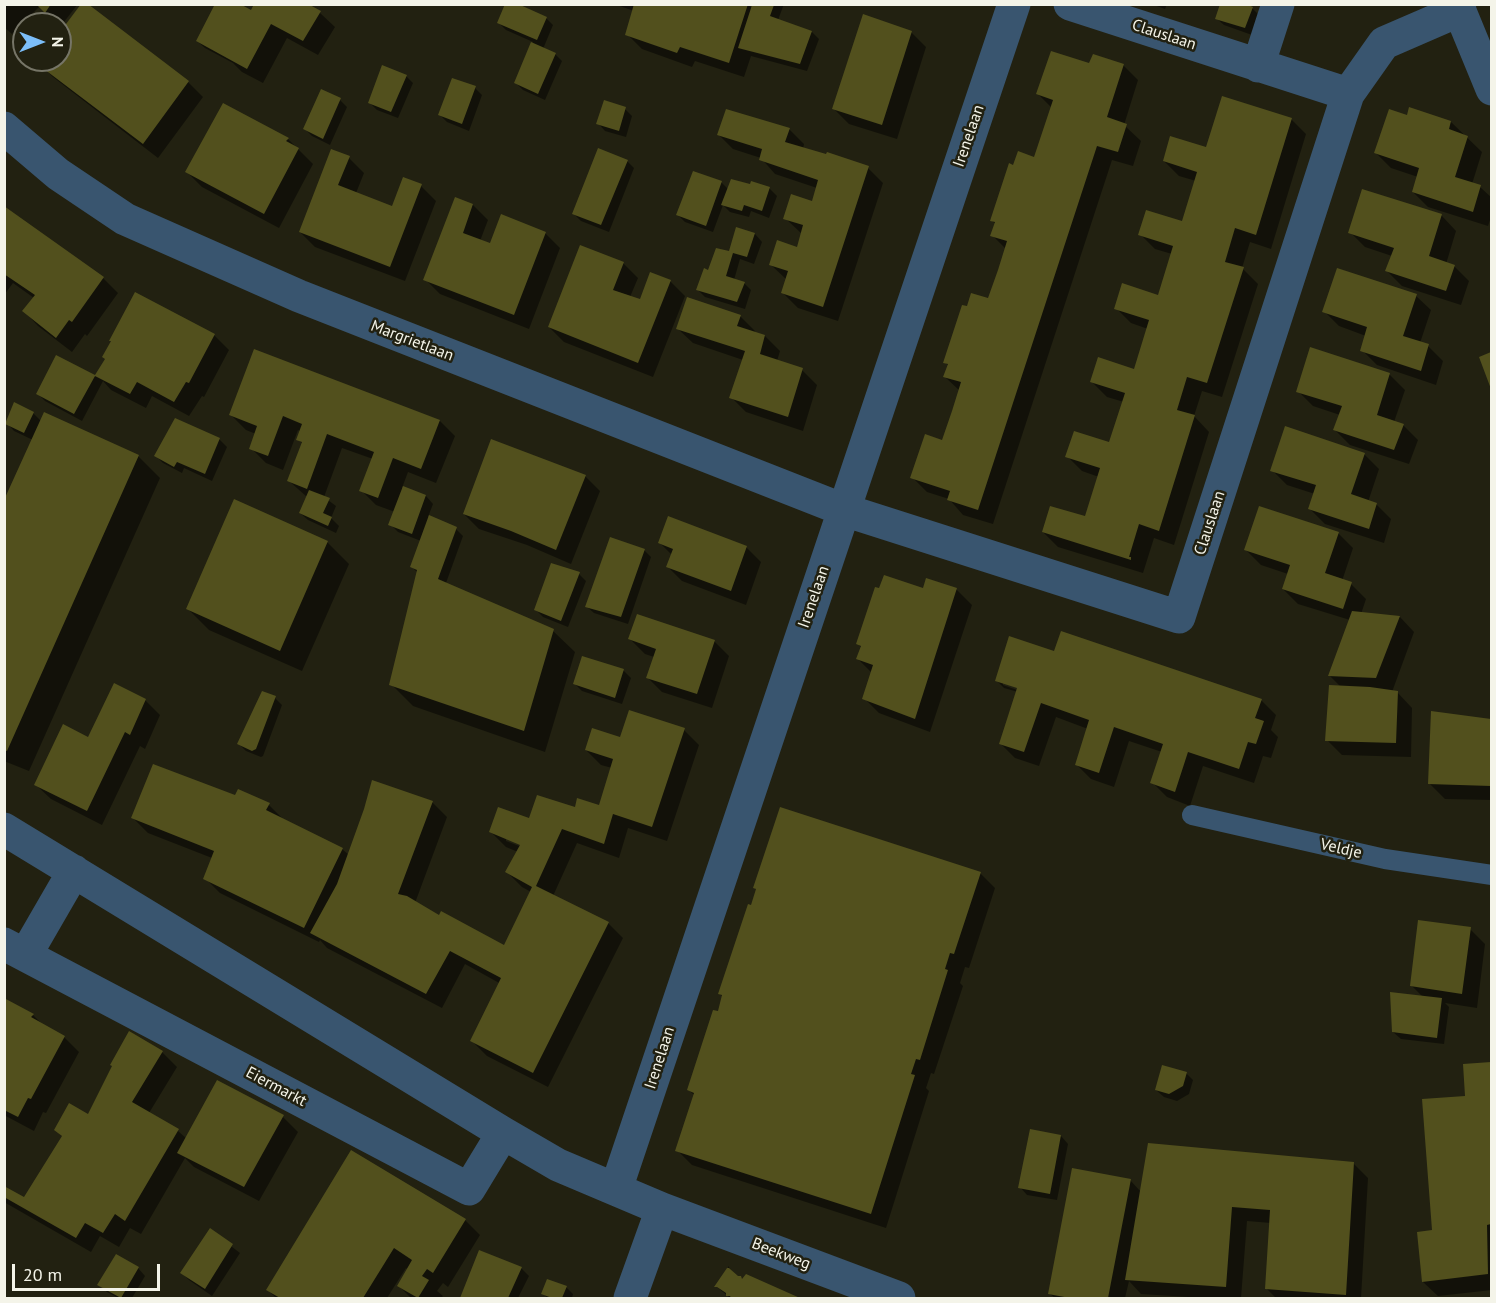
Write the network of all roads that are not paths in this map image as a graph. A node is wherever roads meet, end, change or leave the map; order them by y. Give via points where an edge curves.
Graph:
1 (1014, 4) edge
2 (1070, 4) edge
3 (1278, 4) edge
4 (1458, 7) edge
5 (1258, 66) junction
6 (1491, 89) edge
7 (1348, 94) junction
8 (4, 128) edge
9 (844, 510) junction
10 (1192, 815) dead end
11 (4, 829) edge
12 (74, 871) junction
13 (1491, 875) edge
14 (15, 949) edge
15 (503, 1134) junction
16 (616, 1190) junction
17 (662, 1209) junction
18 (630, 1299) edge
19 (899, 1299) edge

1 - 9 street, Irenelaan
2 - 5 street, Clauslaan
3 - 5 street
4 - 6 street
4 - 7 street, Clauslaan via 1384,44
5 - 7 street, Clauslaan
7 - 9 street, Clauslaan via 1179,618
8 - 9 street, Margrietlaan via 58,174 125,219 299,296
9 - 16 street, Irenelaan
10 - 13 lane, Veldje via 1385,859
11 - 12 street
12 - 14 street, Eiermarkt
12 - 15 street
14 - 15 street, Eiermarkt via 469,1189
15 - 16 street via 558,1165
16 - 17 street
17 - 18 street
17 - 19 street, Beekweg

